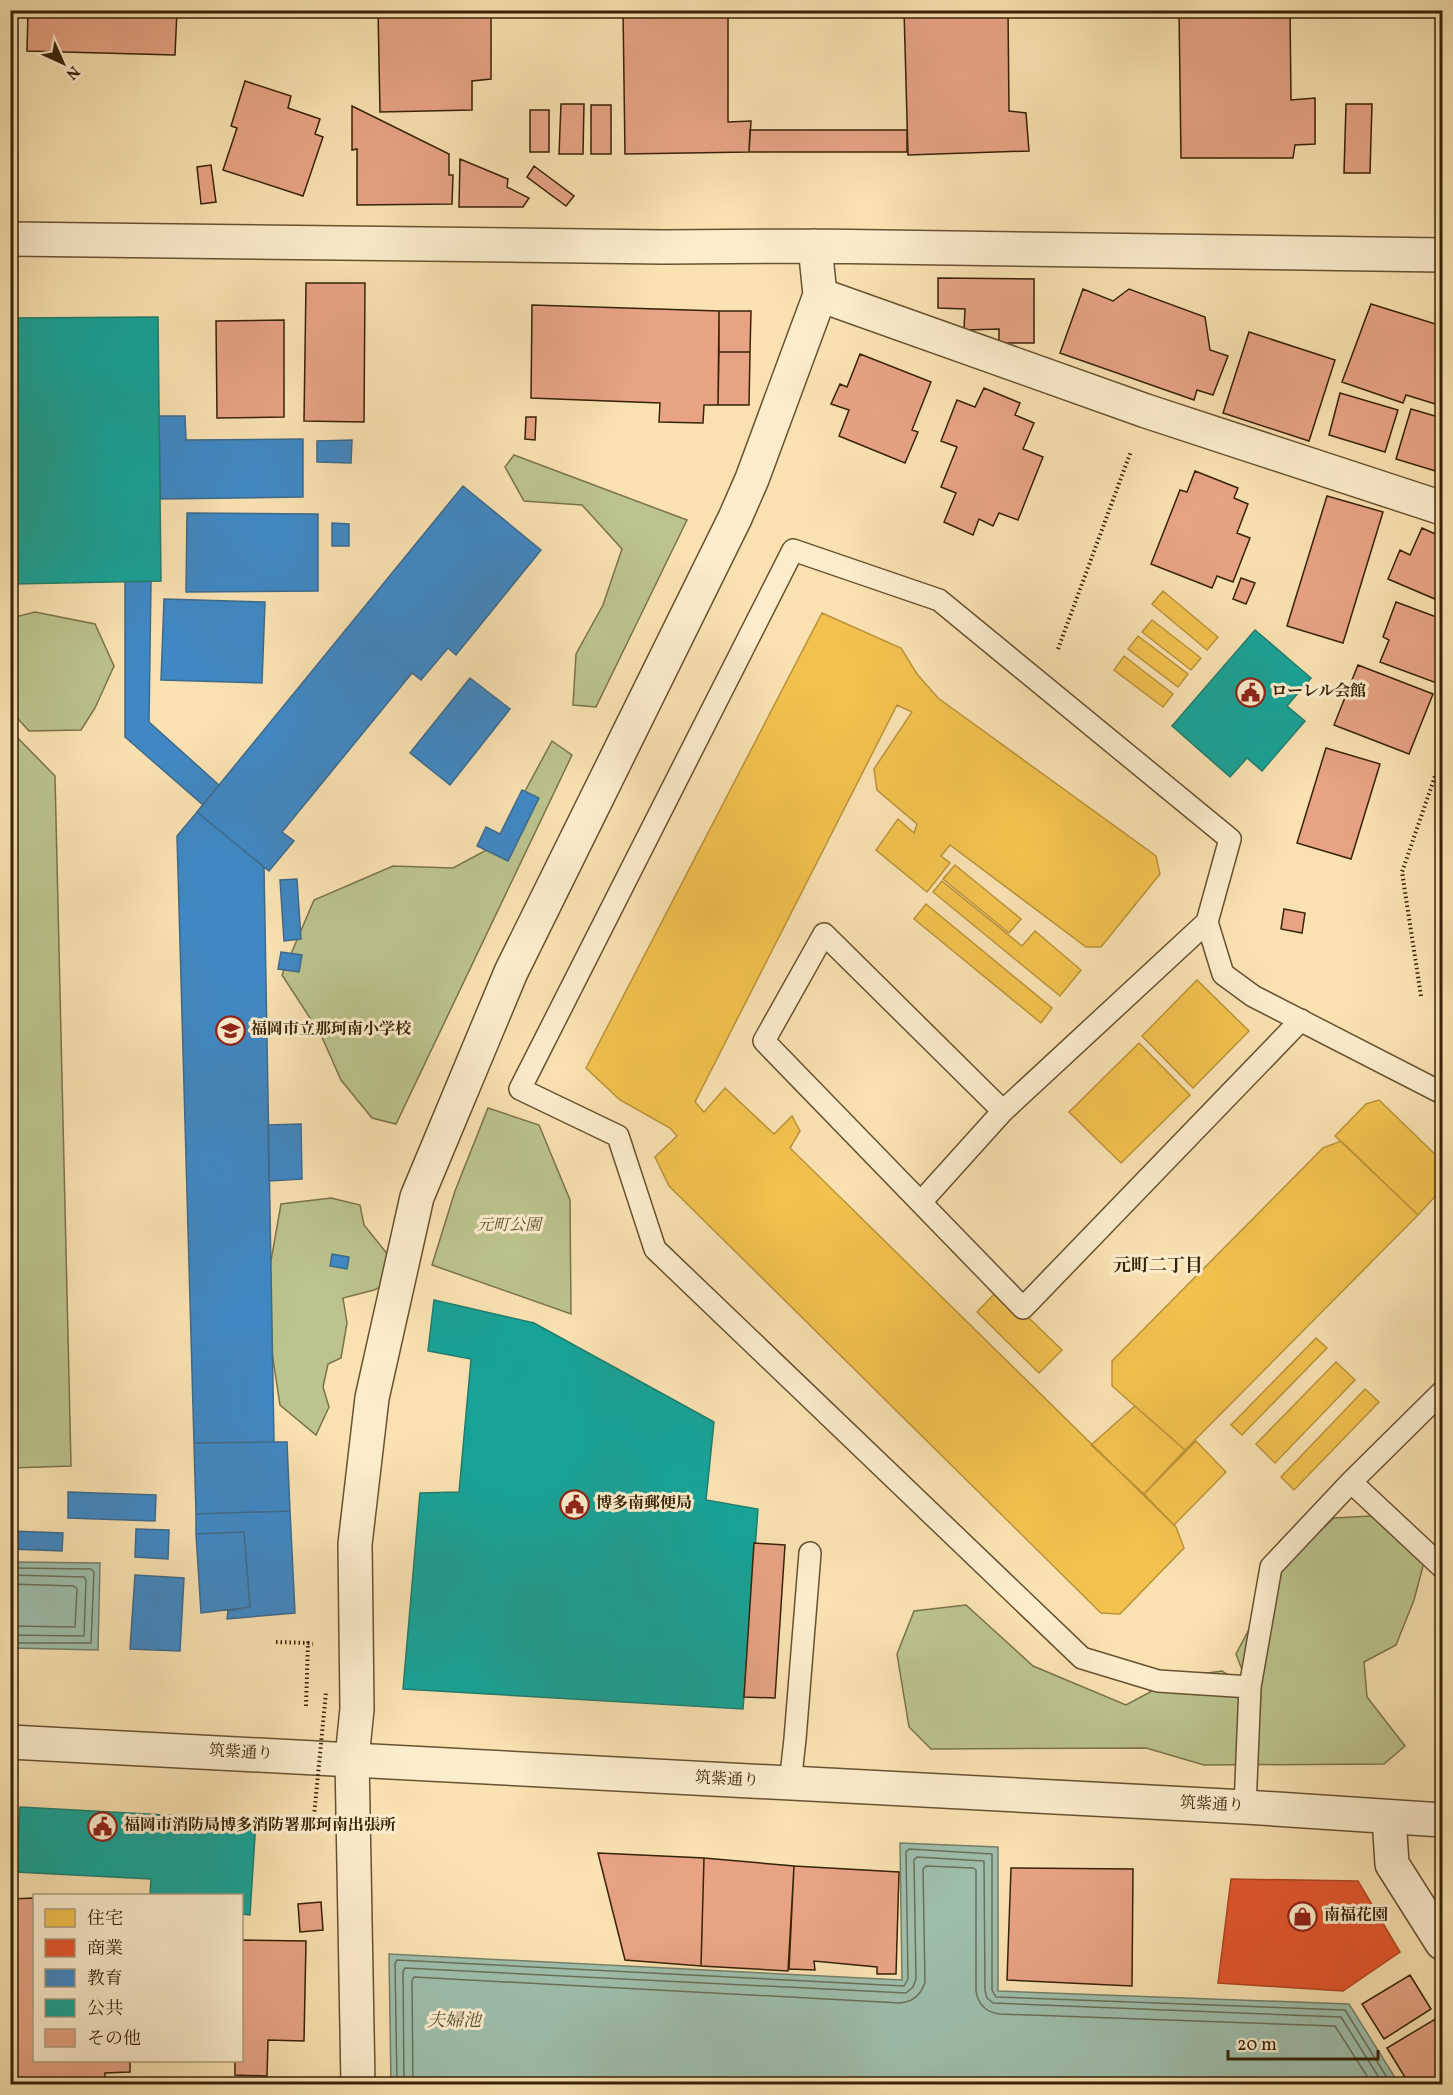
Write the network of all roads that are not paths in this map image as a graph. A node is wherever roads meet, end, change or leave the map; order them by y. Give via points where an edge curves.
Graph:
1 (10, 239) edge
2 (815, 246) junction
3 (1443, 255) edge
4 (820, 295) junction
5 (1443, 508) edge
6 (1206, 922) junction
7 (1301, 1020) junction
8 (1443, 1093) edge
9 (1003, 1111) junction
10 (921, 1202) junction
11 (1443, 1392) edge
12 (1352, 1482) junction
13 (810, 1553) dead end
14 (1443, 1567) edge
15 (1250, 1687) junction
16 (10, 1742) edge
17 (352, 1758) junction
18 (789, 1784) junction
19 (1245, 1807) junction
20 (1389, 1817) junction
21 (1443, 1820) edge
22 (1443, 1943) edge
23 (358, 2085) edge

1 - 2 street
2 - 3 street
2 - 4 street
4 - 5 street via 1146,411
4 - 17 street via 735,518 511,972 417,1197 370,1409 355,1544 357,1709
6 - 7 lane via 1223,974 1253,996
6 - 9 lane
6 - 15 lane via 1230,839 939,600 794,550 520,1089 618,1136 655,1248 1082,1658 1158,1681
7 - 8 lane
7 - 10 lane via 1023,1308
9 - 10 lane
9 - 10 lane via 824,934 765,1041
11 - 12 lane
12 - 14 lane
12 - 15 lane via 1271,1567
13 - 18 lane
15 - 19 lane
16 - 17 street, 筑紫通り
17 - 18 street, 筑紫通り
17 - 23 street
18 - 19 street, 筑紫通り
19 - 20 street, 筑紫通り
20 - 21 street, 筑紫通り
20 - 22 street via 1392,1864

